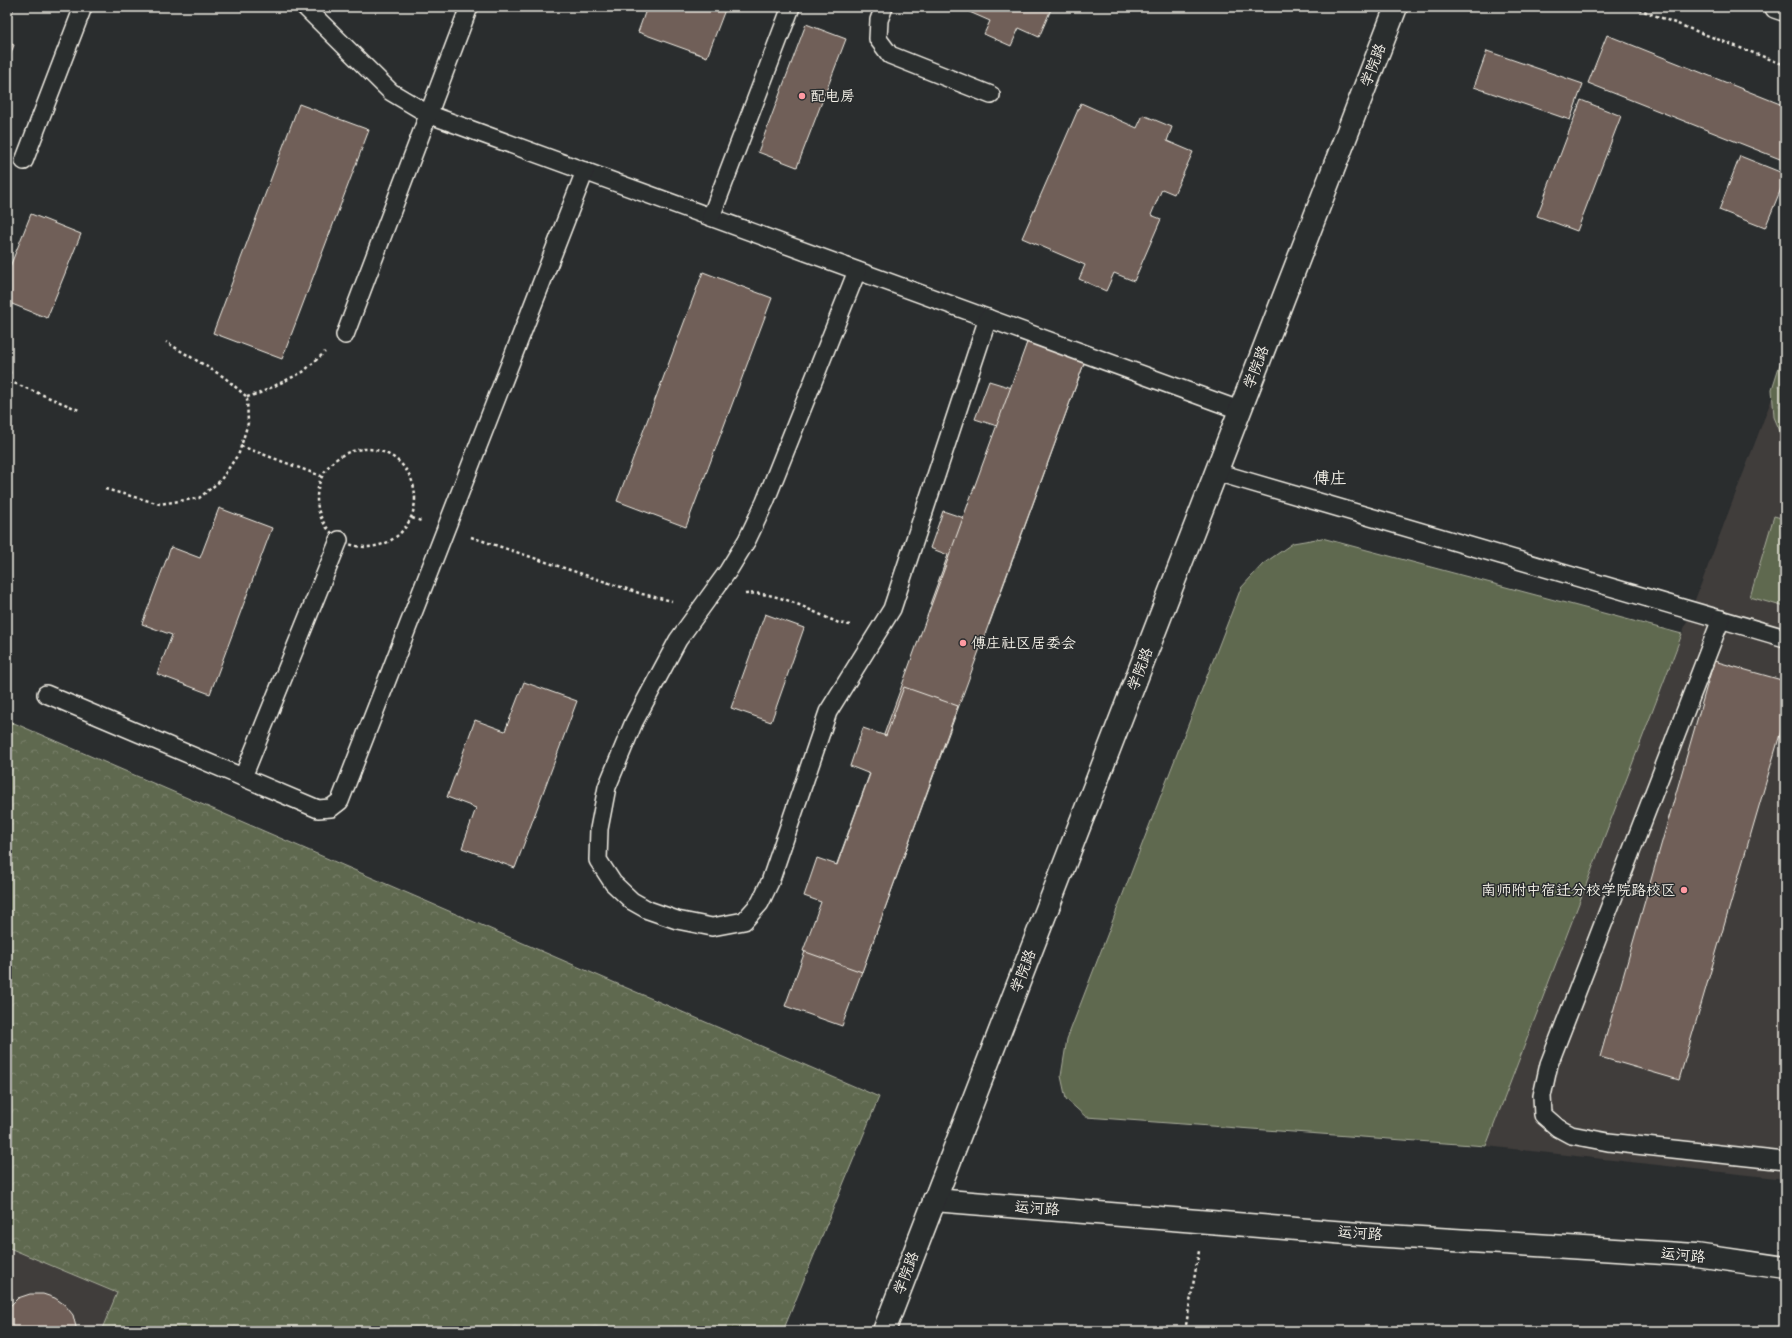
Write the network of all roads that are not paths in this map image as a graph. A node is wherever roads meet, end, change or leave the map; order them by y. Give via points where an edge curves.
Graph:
1 (83, 7) edge
2 (305, 7) edge
3 (470, 7) edge
4 (791, 7) edge
5 (884, 7) edge
6 (1396, 7) edge
7 (1776, 7) edge
8 (1785, 10) edge
9 (991, 95) dead end
10 (428, 114) junction
11 (24, 161) dead end
12 (585, 171) junction
13 (711, 217) junction
14 (857, 271) junction
15 (988, 318) junction
16 (345, 335) road end
17 (1239, 410) junction
18 (1216, 472) junction
19 (339, 540) road end
20 (1721, 619) junction
21 (1785, 638) edge
22 (46, 694) dead end
23 (243, 777) junction
24 (1785, 1161) edge
25 (934, 1200) junction
26 (1785, 1268) edge
27 (884, 1331) edge

1 - 11 lane
2 - 10 lane via 391,92
3 - 10 lane
4 - 13 lane
5 - 9 lane via 879,20 878,39 890,55
6 - 17 street, 学院路
7 - 8 street
10 - 12 lane
10 - 16 lane
12 - 13 lane
12 - 23 lane via 340,801 331,808 318,809
13 - 14 lane
14 - 15 lane
14 - 15 lane via 765,502 747,540 678,640 634,722 607,787 599,829 598,860 613,883 632,901 648,910 677,920 712,927 744,921 760,903 770,882 828,712 892,609
15 - 17 lane
17 - 18 street, 学院路
18 - 20 lane
18 - 25 street, 学院路
19 - 23 lane
20 - 21 lane
20 - 24 lane via 1549,1064 1542,1096 1543,1115 1558,1128 1572,1135 1608,1142
22 - 23 lane
25 - 26 street, 运河路 via 1372,1235 1696,1256
25 - 27 street, 学院路

